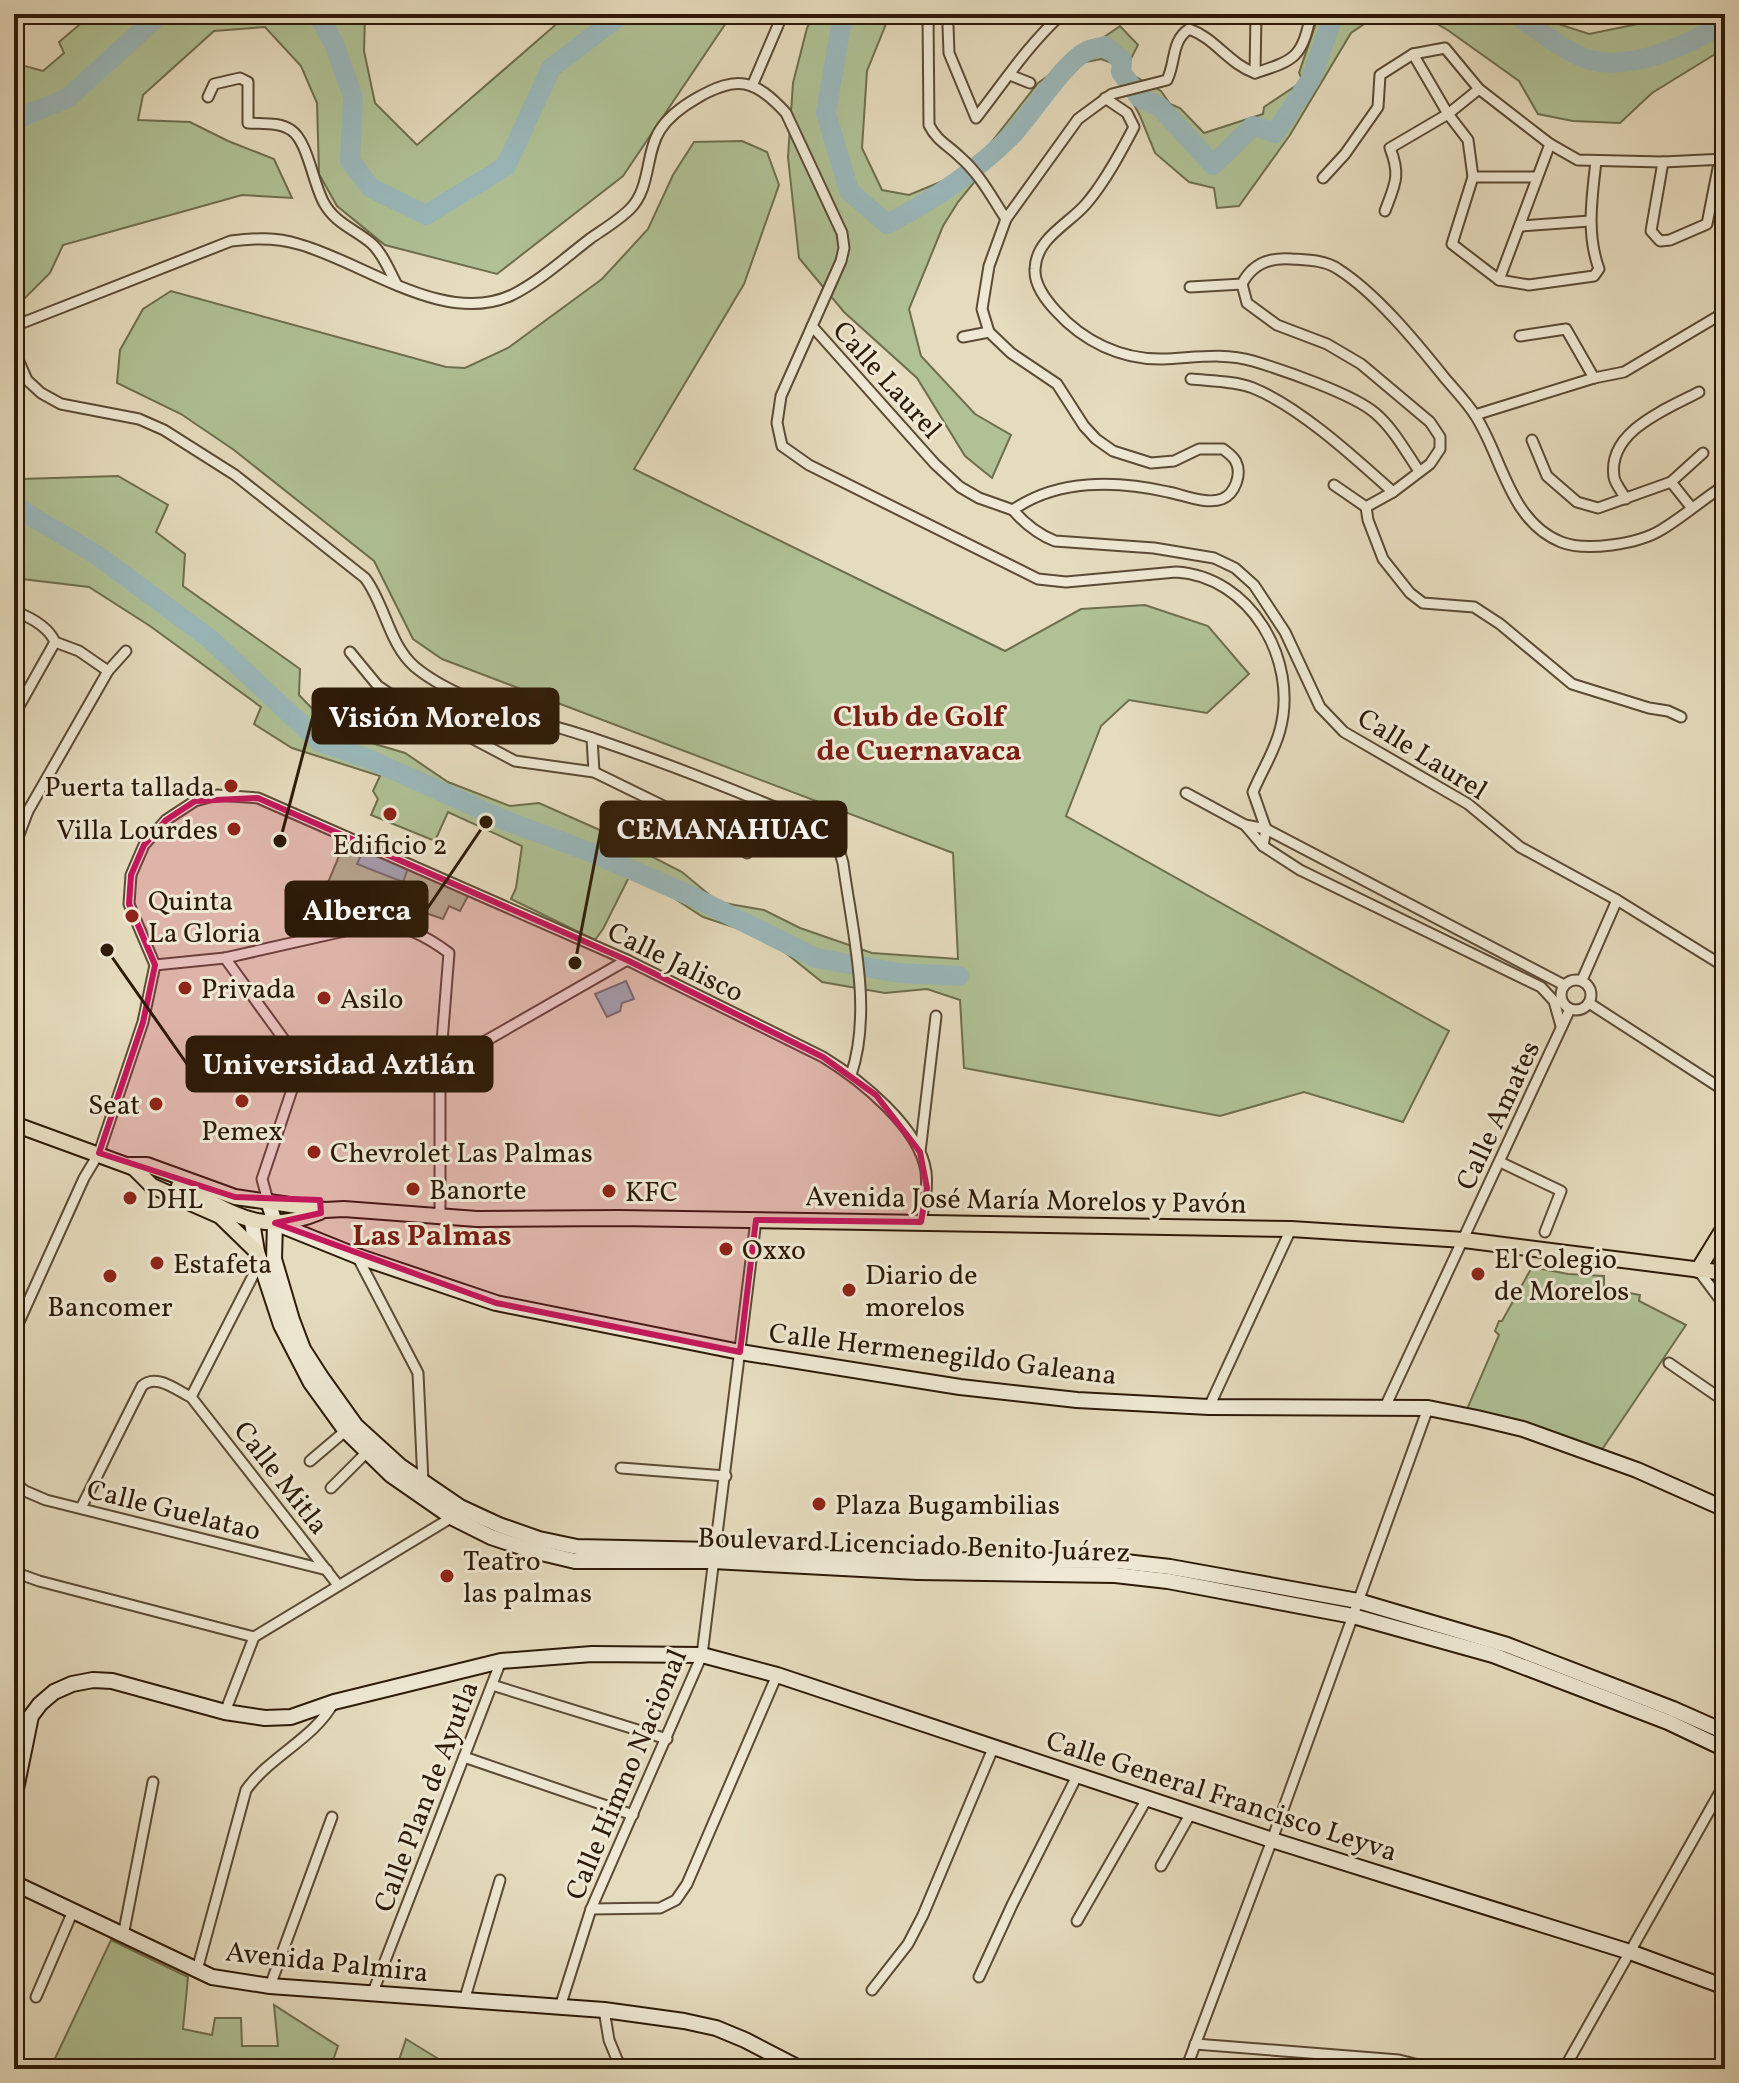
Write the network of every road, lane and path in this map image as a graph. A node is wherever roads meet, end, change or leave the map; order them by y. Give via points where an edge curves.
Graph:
1 (928, 14) edge
2 (1062, 14) edge
3 (1256, 14) edge
4 (1311, 14) edge
5 (779, 23) dead end
6 (948, 26) dead end
7 (1413, 54) junction
8 (1255, 73) junction
9 (1010, 75) junction
10 (1030, 83) dead end
11 (752, 86) junction
12 (1479, 89) junction
13 (208, 97) dead end
14 (1105, 98) junction
15 (1448, 114) junction
16 (1550, 144) junction
17 (1722, 159) edge
18 (1596, 161) junction
19 (1663, 162) junction
20 (1473, 177) junction
21 (1536, 177) junction
22 (1323, 178) dead end
23 (1385, 211) dead end
24 (1006, 219) junction
25 (1590, 221) junction
26 (1521, 226) junction
27 (1499, 280) junction
28 (1242, 284) junction
29 (397, 285) junction
30 (1190, 287) dead end
31 (1725, 312) edge
32 (16, 324) edge
33 (812, 326) junction
34 (989, 332) junction
35 (1520, 336) dead end
36 (963, 337) dead end
37 (14, 350) edge
38 (1594, 378) junction
39 (1191, 379) dead end
40 (1699, 392) dead end
41 (1475, 415) junction
42 (1532, 440) dead end
43 (1703, 453) dead end
44 (1419, 471) junction
45 (1671, 482) junction
46 (1334, 485) dead end
47 (1725, 485) edge
48 (1393, 492) junction
49 (1626, 499) junction
50 (1366, 507) junction
51 (1691, 507) junction
52 (1013, 510) junction
53 (14, 611) edge
54 (55, 642) junction
55 (126, 651) dead end
56 (350, 652) dead end
57 (108, 671) junction
58 (14, 715) edge
59 (1681, 717) dead end
60 (592, 738) junction
61 (594, 772) junction
62 (1186, 793) dead end
63 (1245, 825) junction
64 (1266, 829) junction
65 (1263, 846) junction
66 (14, 848) edge
67 (747, 853) dead end
68 (1617, 900) junction
69 (225, 958) junction
70 (627, 960) junction
71 (155, 965) junction
72 (1725, 967) edge
73 (1582, 980) junction
74 (1564, 985) junction
75 (1589, 1003) junction
76 (1570, 1009) junction
77 (936, 1016) dead end
78 (1561, 1026) junction
79 (301, 1063) junction
80 (440, 1067) junction
81 (851, 1075) junction
82 (1725, 1091) edge
83 (14, 1124) edge
84 (920, 1152) junction
85 (99, 1153) junction
86 (1500, 1162) junction
87 (131, 1165) junction
88 (268, 1201) junction
89 (325, 1210) junction
90 (440, 1217) junction
91 (756, 1220) junction
92 (252, 1222) junction
93 (921, 1222) junction
94 (275, 1223) junction
95 (1725, 1226) edge
96 (1291, 1229) junction
97 (1545, 1232) dead end
98 (1464, 1240) junction
99 (259, 1256) junction
100 (357, 1256) junction
101 (1698, 1270) junction
102 (1725, 1273) edge
103 (1725, 1306) edge
104 (14, 1333) edge
105 (740, 1352) junction
106 (1669, 1363) dead end
107 (1725, 1385) edge
108 (191, 1397) junction
109 (1209, 1407) junction
110 (1385, 1407) junction
111 (1428, 1408) junction
112 (350, 1427) junction
113 (367, 1452) junction
114 (310, 1461) dead end
115 (621, 1468) dead end
116 (726, 1476) junction
117 (14, 1482) edge
118 (331, 1488) dead end
119 (423, 1490) junction
120 (81, 1508) junction
121 (1725, 1509) edge
122 (456, 1512) junction
123 (714, 1556) junction
124 (327, 1570) junction
125 (14, 1572) edge
126 (338, 1585) junction
127 (1355, 1608) junction
128 (254, 1637) junction
129 (702, 1655) junction
130 (501, 1661) junction
131 (777, 1675) junction
132 (492, 1685) junction
133 (334, 1702) junction
134 (225, 1712) junction
135 (1725, 1732) edge
136 (667, 1739) junction
137 (994, 1746) junction
138 (1725, 1749) edge
139 (464, 1757) junction
140 (1078, 1774) junction
141 (153, 1782) dead end
142 (1725, 1783) edge
143 (1148, 1797) junction
144 (14, 1799) edge
145 (1191, 1813) junction
146 (633, 1815) junction
147 (332, 1817) dead end
148 (1272, 1840) junction
149 (1161, 1866) dead end
150 (500, 1880) dead end
151 (16, 1889) edge
152 (591, 1909) junction
153 (73, 1911) junction
154 (1077, 1921) dead end
155 (123, 1936) junction
156 (1630, 1952) junction
157 (197, 1970) junction
158 (979, 1977) dead end
159 (270, 1986) junction
160 (1725, 1987) edge
161 (872, 1990) dead end
162 (373, 1992) junction
163 (36, 1997) dead end
164 (464, 2001) junction
165 (560, 2007) junction
166 (604, 2010) junction
167 (1195, 2044) junction
168 (621, 2069) edge
169 (801, 2069) edge
170 (1186, 2069) edge
171 (1435, 2069) edge
172 (1564, 2069) edge

1 - 24 street via 929,125 937,140 981,180
2 - 9 street via 1024,52
3 - 8 street
4 - 8 street via 1305,42 1295,57
5 - 11 street
6 - 9 street via 949,53 976,118
7 - 12 street via 1445,48
7 - 15 street
7 - 22 street via 1380,75 1378,107
8 - 14 street via 1189,29 1175,47 1167,80
9 - 10 street
11 - 29 street via 721,84 681,107 660,130 642,191 631,209 510,296 460,303
11 - 33 street via 786,113 842,233 841,261
12 - 15 street
12 - 16 street
13 - 29 street via 214,84 240,78 248,82 248,123 291,130 300,140 325,206 339,223 374,244
14 - 24 street via 1078,119
14 - 44 street via 1127,113 1134,127 1086,204 1043,245 1034,267 1050,304 1071,328 1116,352 1161,359 1206,355 1251,360 1354,399 1378,415
15 - 20 street via 1468,140
15 - 23 street via 1390,148 1397,166
16 - 18 street via 1578,160
16 - 21 street
17 - 19 street
17 - 19 street via 1707,224 1660,241 1651,231
18 - 19 street
18 - 25 street
20 - 21 street
20 - 27 street via 1452,244
21 - 26 street
24 - 34 street via 983,292
25 - 26 street
25 - 27 street via 1599,269 1594,276 1529,285
26 - 27 street
28 - 30 street
28 - 41 street via 1265,261 1307,260 1337,268 1406,330
28 - 44 street via 1247,303 1277,325 1361,364 1430,422 1440,437 1440,449
29 - 32 street via 300,244 254,238 231,241
31 - 38 street via 1624,372
32 - 37 street
33 - 52 street, Calle Laurel via 960,487
33 - 64 street via 781,396 777,423 782,446 809,465 1038,579 1066,582 1193,573 1245,602 1270,637 1282,674 1281,728 1253,792
34 - 36 street
34 - 52 street via 1057,384 1084,426 1113,451 1151,463 1174,461 1199,449 1223,449 1236,461 1239,473 1234,489 1223,499 1089,484 1055,489
35 - 38 street via 1566,329
37 - 60 street via 27,380 41,393 61,404 139,419 164,430 247,484 365,578 401,651 434,680 489,706
38 - 41 street
39 - 48 street via 1251,387 1283,404
40 - 49 street via 1629,432 1617,454 1614,478
41 - 51 street via 1513,497 1533,523 1558,541 1579,547 1630,541 1660,531
42 - 49 street via 1547,476 1577,502 1598,508
43 - 45 street
44 - 48 street
45 - 49 street
45 - 51 street
46 - 50 street
47 - 51 street
48 - 50 street
50 - 59 street via 1383,559 1423,603 1474,607 1572,684
52 - 68 street, Calle Laurel via 1025,524 1055,541 1154,548 1214,558 1235,568 1254,585 1285,632 1320,707 1344,732 1468,804 1520,847
53 - 54 street via 41,625
54 - 57 street
54 - 58 street
55 - 57 street
56 - 61 street via 378,686 396,698 515,761
57 - 66 street via 28,811
60 - 61 street
60 - 81 street via 746,795 831,837 843,863 861,1003 859,1052
61 - 67 street
62 - 63 street
63 - 64 street
63 - 65 street
64 - 65 street
64 - 74 street
65 - 78 street via 1300,870 1541,987 1554,1001
68 - 72 street, Calle Laurel
68 - 73 street
69 - 71 street
69 - 79 street
69 - 80 street via 380,923 435,942 449,953
70 - 71 street, Calle Jalisco via 258,798 217,795 195,801 166,820 144,845 131,875 129,904
70 - 80 street
70 - 81 street, Calle Jalisco
71 - 85 street via 143,1022
73 - 74 street
73 - 75 street via 1592,994
74 - 76 street via 1561,999
75 - 76 street
75 - 82 street
76 - 78 street, Calle Amates
77 - 84 street
78 - 86 street, Calle Amates
79 - 80 street
79 - 88 street via 262,1179
80 - 90 street
81 - 84 street, Calle Jalisco via 876,1095
83 - 85 main road
84 - 93 street, Calle Jalisco via 927,1188
85 - 87 main road
85 - 104 street
86 - 97 street via 1561,1191
86 - 98 street, Calle Amates
87 - 88 main road via 147,1165 235,1197
87 - 92 main road
87 - 99 main road via 152,1186 220,1216
88 - 89 main road
88 - 94 street
89 - 90 main road, Avenida José María Morelos y Pavón
89 - 94 main road
90 - 91 main road, Avenida José María Morelos y Pavón
91 - 93 main road, Avenida José María Morelos y Pavón
91 - 105 street, Calle Himno Nacional
92 - 94 main road
92 - 99 street, Boulevard Licenciado Benito Juárez
93 - 96 main road, Avenida José María Morelos y Pavón
94 - 100 street, Calle Hermenegildo Galeana
94 - 112 street, Boulevard Licenciado Benito Juárez via 274,1259 292,1320 303,1349
95 - 101 main road
96 - 98 main road, Avenida José María Morelos y Pavón
96 - 109 street
98 - 101 main road, Avenida José María Morelos y Pavón
98 - 110 street, Calle Amates
99 - 108 street
99 - 112 street, Boulevard Licenciado Benito Juárez via 294,1353 311,1383
100 - 105 street, Calle Hermenegildo Galeana via 496,1303
100 - 119 street via 418,1373
101 - 102 main road, Avenida José María Morelos y Pavón
101 - 103 street
105 - 109 street, Calle Hermenegildo Galeana via 960,1387
105 - 116 street, Calle Himno Nacional
106 - 107 street via 1717,1396
108 - 120 street via 155,1380 142,1386
108 - 124 street, Calle Mitla
109 - 110 street, Calle Hermenegildo Galeana
110 - 111 street, Calle Hermenegildo Galeana
111 - 121 street, Calle Hermenegildo Galeana via 1523,1429
111 - 127 street
112 - 113 street, Boulevard Licenciado Benito Juárez
112 - 114 street
112 - 119 street, Boulevard Licenciado Benito Juárez
113 - 118 street
113 - 119 street, Boulevard Licenciado Benito Juárez via 391,1475
115 - 116 street
116 - 123 street, Calle Himno Nacional
117 - 120 street, Calle Guelatao via 46,1500
119 - 122 street, Boulevard Licenciado Benito Juárez
120 - 124 street, Calle Guelatao
122 - 123 street, Boulevard Licenciado Benito Juárez via 491,1537 575,1561
122 - 126 street
123 - 127 street, Boulevard Licenciado Benito Juárez via 918,1572 1115,1568 1168,1581
123 - 129 street, Calle Himno Nacional
124 - 126 street, Calle Mitla
125 - 128 street
126 - 128 street
127 - 135 street, Boulevard Licenciado Benito Juárez via 1507,1645
127 - 138 street, Boulevard Licenciado Benito Juárez via 1493,1655
127 - 148 street
128 - 134 street
129 - 130 street, Calle General Francisco Leyva via 592,1654
129 - 131 street, Calle General Francisco Leyva
129 - 136 street, Calle Himno Nacional
130 - 132 street, Calle Plan de Ayutla
130 - 133 street, Calle General Francisco Leyva
131 - 137 street, Calle General Francisco Leyva
131 - 152 street via 676,1900 660,1908
132 - 136 street
132 - 139 street, Calle Plan de Ayutla
133 - 134 street, Calle General Francisco Leyva via 291,1717
133 - 157 street via 326,1716 256,1775 246,1790
134 - 144 street, Calle General Francisco Leyva via 112,1681 72,1684 54,1692 31,1716
136 - 146 street, Calle Himno Nacional
137 - 140 street, Calle General Francisco Leyva
137 - 161 street via 923,1915
139 - 146 street
139 - 162 street, Calle Plan de Ayutla
140 - 143 street, Calle General Francisco Leyva
140 - 158 street
141 - 155 street
142 - 156 street
143 - 145 street, Calle General Francisco Leyva
143 - 154 street
145 - 148 street, Calle General Francisco Leyva
145 - 149 street
146 - 152 street, Calle Himno Nacional
147 - 159 street
148 - 156 street, Calle General Francisco Leyva
148 - 167 street
150 - 164 street
151 - 153 street, Avenida Palmira
152 - 165 street, Calle Himno Nacional
153 - 155 street, Avenida Palmira
153 - 163 street
155 - 157 street, Avenida Palmira
156 - 160 street, Calle General Francisco Leyva
156 - 172 street
157 - 159 street, Avenida Palmira
159 - 162 street, Avenida Palmira
162 - 164 street, Avenida Palmira
164 - 165 street, Avenida Palmira
165 - 166 street, Avenida Palmira
166 - 168 street
166 - 169 street, Avenida Palmira via 716,2028
167 - 170 street
167 - 171 street via 1399,2060

